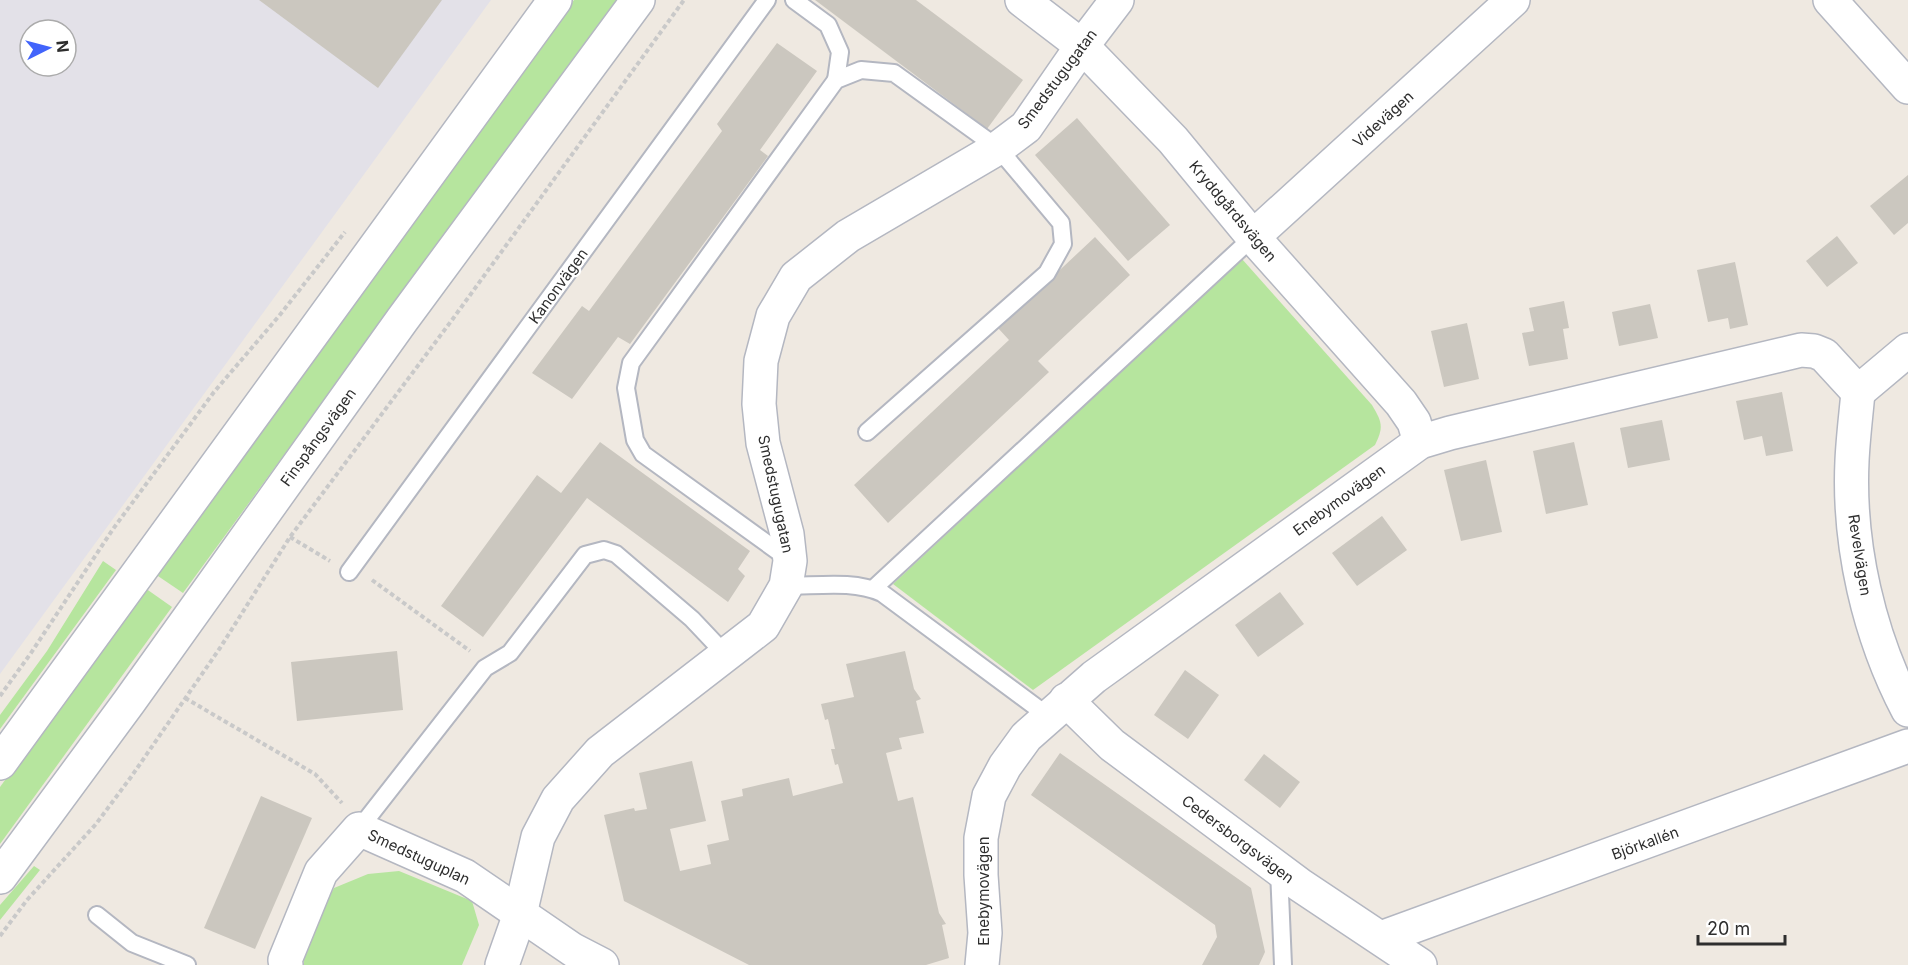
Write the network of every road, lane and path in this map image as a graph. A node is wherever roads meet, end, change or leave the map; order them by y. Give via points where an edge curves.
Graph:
1 (555, 0) edge
2 (639, 0) edge
3 (684, 0) edge
4 (767, 0) edge
5 (794, 0) edge
6 (1022, 0) edge
7 (1117, 0) edge
8 (1513, 0) edge
9 (1830, 0) edge
10 (1082, 46) junction
11 (836, 80) junction
12 (1908, 87) edge
13 (998, 148) junction
14 (351, 224) dead end
15 (1253, 237) junction
16 (1908, 350) edge
17 (1858, 392) junction
18 (867, 432) dead end
19 (1420, 442) junction
20 (290, 537) junction
21 (349, 572) junction
22 (788, 574) junction
23 (873, 589) junction
24 (726, 655) junction
25 (490, 665) junction
26 (0, 696) edge
27 (185, 698) junction
28 (1057, 708) junction
29 (1908, 710) edge
30 (1908, 746) edge
31 (0, 763) edge
32 (359, 829) junction
33 (1279, 869) junction
34 (0, 877) edge
35 (520, 914) junction
36 (97, 915) dead end
37 (0, 936) edge
38 (1381, 938) junction
39 (187, 965) edge
40 (286, 965) edge
41 (502, 965) edge
42 (602, 965) edge
43 (982, 965) edge
44 (1283, 965) edge
45 (1420, 965) edge

1 - 31 street
2 - 34 street, Finspångsvägen via 402,320
3 - 20 path
4 - 21 lane, Kanonvägen
5 - 11 lane via 828,25 840,52
6 - 10 street, Kryddgårdsvägen
7 - 10 street, Smedstugugatan
8 - 15 street, Videvägen
9 - 12 street
10 - 13 street, Smedstugugatan via 1026,127
10 - 15 street, Kryddgårdsvägen via 1173,140
11 - 13 lane via 861,70 894,73
11 - 22 lane via 631,363 626,388 635,440 644,454
13 - 18 lane via 1060,223 1063,244 1047,273
13 - 22 street, Smedstugugatan via 848,236 796,277 773,316 761,361 759,404 763,443 787,534
14 - 26 path via 194,418
15 - 19 street, Kryddgårdsvägen via 1401,403 1414,422
15 - 23 lane
16 - 17 street
17 - 19 street, Enebymovägen via 1824,355 1802,350
17 - 29 street, Revelvägen via 1852,462 1855,540 1872,620
19 - 28 street, Enebymovägen via 1113,663
20 - 21 path
20 - 27 path
21 - 25 path via 362,573
22 - 23 lane
22 - 24 street via 763,626
23 - 28 lane
24 - 25 lane via 692,619 616,554 604,550 585,555 510,652
24 - 35 street via 600,752 558,799 538,837
25 - 32 lane
27 - 32 path via 315,774 339,798
27 - 37 path via 96,824
28 - 33 street, Cedersborgsvägen
28 - 43 street, Enebymovägen via 1026,737 989,796 981,838 985,933
30 - 38 street, Björkallén
32 - 35 street, Smedstuguplan via 465,876
32 - 40 street, Smedstuguplan via 321,872
33 - 38 street, Cedersborgsvägen
33 - 44 lane
35 - 41 street
35 - 42 street, Smedstuguplan
36 - 39 lane via 132,943
38 - 45 street, Cedersborgsvägen

